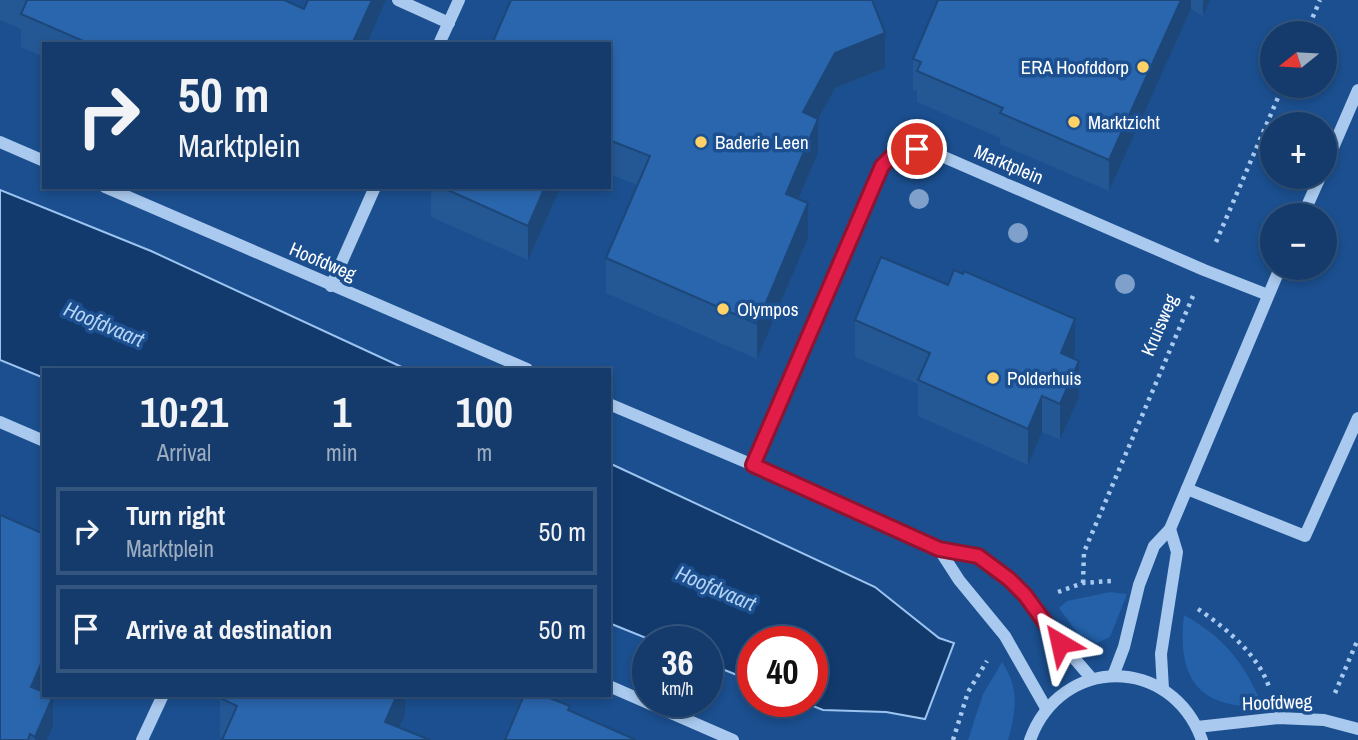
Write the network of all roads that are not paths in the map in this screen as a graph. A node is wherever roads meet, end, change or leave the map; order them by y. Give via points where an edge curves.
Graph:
1 (398, 0) edge
2 (459, 0) edge
3 (449, 23) junction
4 (440, 42) edge
5 (1358, 90) edge
6 (1337, 138) edge
7 (0, 142) edge
8 (42, 160) edge
9 (110, 189) edge
10 (374, 189) edge
11 (1275, 280) edge
12 (331, 286) junction
13 (1268, 295) junction
14 (525, 368) edge
15 (611, 405) edge
16 (1358, 418) edge
17 (0, 422) edge
18 (42, 440) edge
19 (753, 465) junction
20 (1187, 489) junction
21 (1170, 529) junction
22 (939, 549) junction
23 (1113, 676) junction
24 (1092, 679) junction
25 (611, 687) edge
26 (1163, 690) junction
27 (162, 697) edge
28 (1046, 708) junction
29 (1197, 727) junction
30 (1358, 729) edge
31 (142, 740) edge
32 (733, 740) edge
33 (1030, 740) edge
34 (1202, 740) edge

1 - 3 street
2 - 3 street
3 - 4 street
5 - 6 street
7 - 8 street
9 - 12 street, Hoofdweg
10 - 12 street
11 - 13 street
12 - 14 street, Hoofdweg
13 - 19 street, Marktplein via 937,154 917,149 896,152 874,183
13 - 20 street
15 - 19 street
16 - 20 street via 1305,536
17 - 18 street
19 - 22 street
20 - 21 street
21 - 23 street via 1154,546 1139,584
21 - 26 street via 1177,552 1161,654
22 - 24 street via 978,556 1009,579
22 - 28 street via 958,580 1005,636
23 - 24 street
23 - 26 street via 1138,678
24 - 28 street via 1065,690
25 - 32 street
26 - 29 street via 1176,698
27 - 31 street
28 - 33 street
29 - 30 street, Hoofdweg via 1278,718 1324,720
29 - 34 street

